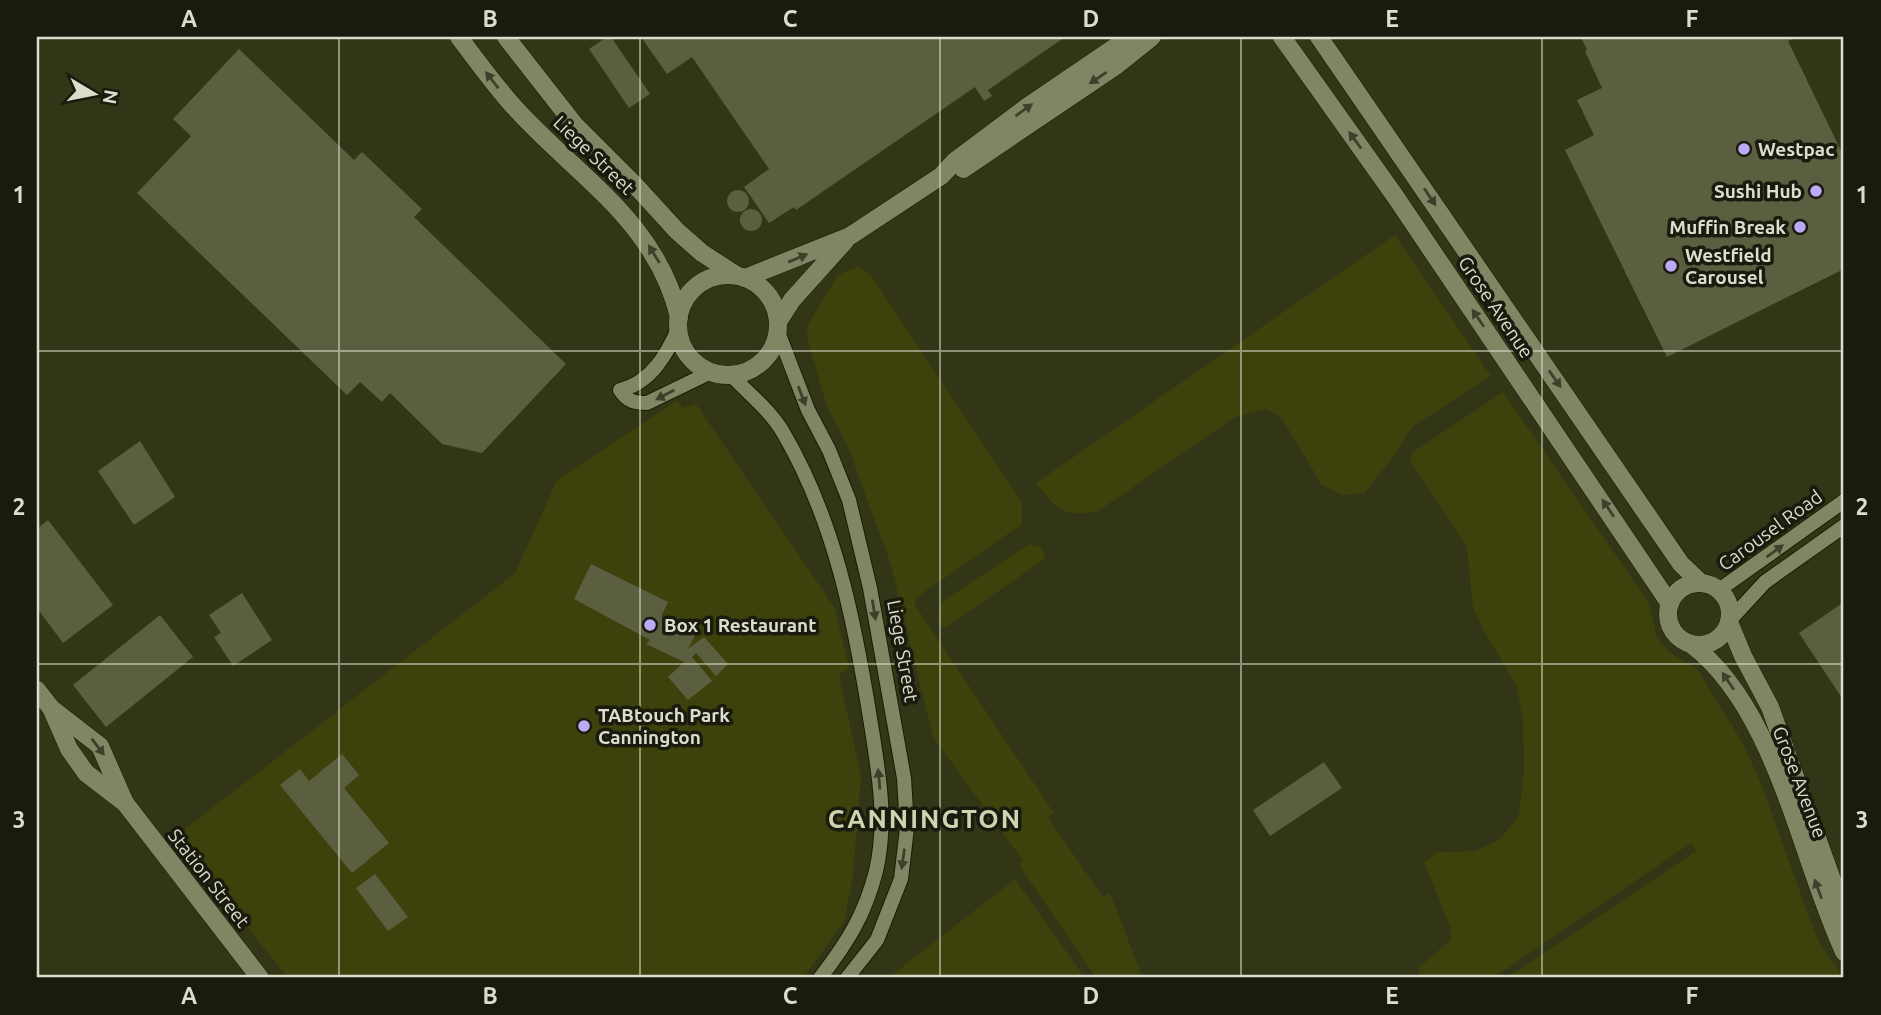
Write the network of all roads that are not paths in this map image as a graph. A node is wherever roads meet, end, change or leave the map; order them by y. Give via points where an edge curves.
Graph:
1 (459, 37) edge
2 (506, 37) edge
3 (1130, 37) edge
4 (1152, 37) edge
5 (1282, 37) edge
6 (1320, 37) edge
7 (941, 176) junction
8 (850, 236) junction
9 (741, 276) junction
10 (679, 322) junction
11 (778, 327) junction
12 (711, 372) junction
13 (731, 374) junction
14 (1582, 419) junction
15 (1558, 435) junction
16 (1844, 501) edge
17 (1844, 526) edge
18 (1701, 583) junction
19 (1719, 590) junction
20 (1671, 604) junction
21 (1729, 621) junction
22 (1691, 644) junction
23 (37, 690) edge
24 (51, 708) junction
25 (125, 803) junction
26 (1844, 913) edge
27 (1844, 952) edge
28 (260, 978) edge
29 (820, 978) edge
30 (847, 978) edge

10 -> 1 street, Liege Street via 674,294 653,251 622,211 516,109
2 - 9 street, Liege Street via 574,124 677,231 702,253
7 -> 3 street via 1027,107
4 -> 7 street via 961,171
15 -> 5 street, Grose Avenue
6 -> 14 street, Grose Avenue
7 - 8 street
9 -> 8 street
8 - 11 street via 792,300
9 - 10 street via 717,276 699,284 686,299
9 - 11 street via 768,295 775,305
10 - 12 street via 688,354
12 -> 10 street via 647,403 625,398 620,390 649,376 670,346
11 - 13 street via 771,351 758,365
11 -> 30 street, Liege Street via 808,410 849,500 870,588 904,778 907,828 901,880 877,940
12 - 13 street
29 -> 13 street via 852,935 877,869 882,822 879,774 859,648 828,528 783,431
14 - 15 street
14 - 18 street, Grose Avenue via 1681,564
20 -> 15 street, Grose Avenue
19 -> 16 street, Carousel Road
17 - 21 street, Carousel Road via 1765,582
18 - 19 street
18 - 20 street via 1682,588
19 - 21 street via 1729,606
20 - 22 street via 1672,628
21 - 22 street via 1712,642
21 - 26 street, Grose Avenue via 1770,707
27 -> 22 street, Grose Avenue via 1774,763 1721,670
23 - 24 street, Station Street
24 - 25 street, Station Street via 69,749 86,773
24 -> 25 street, Station Street via 100,746
25 - 28 street, Station Street

